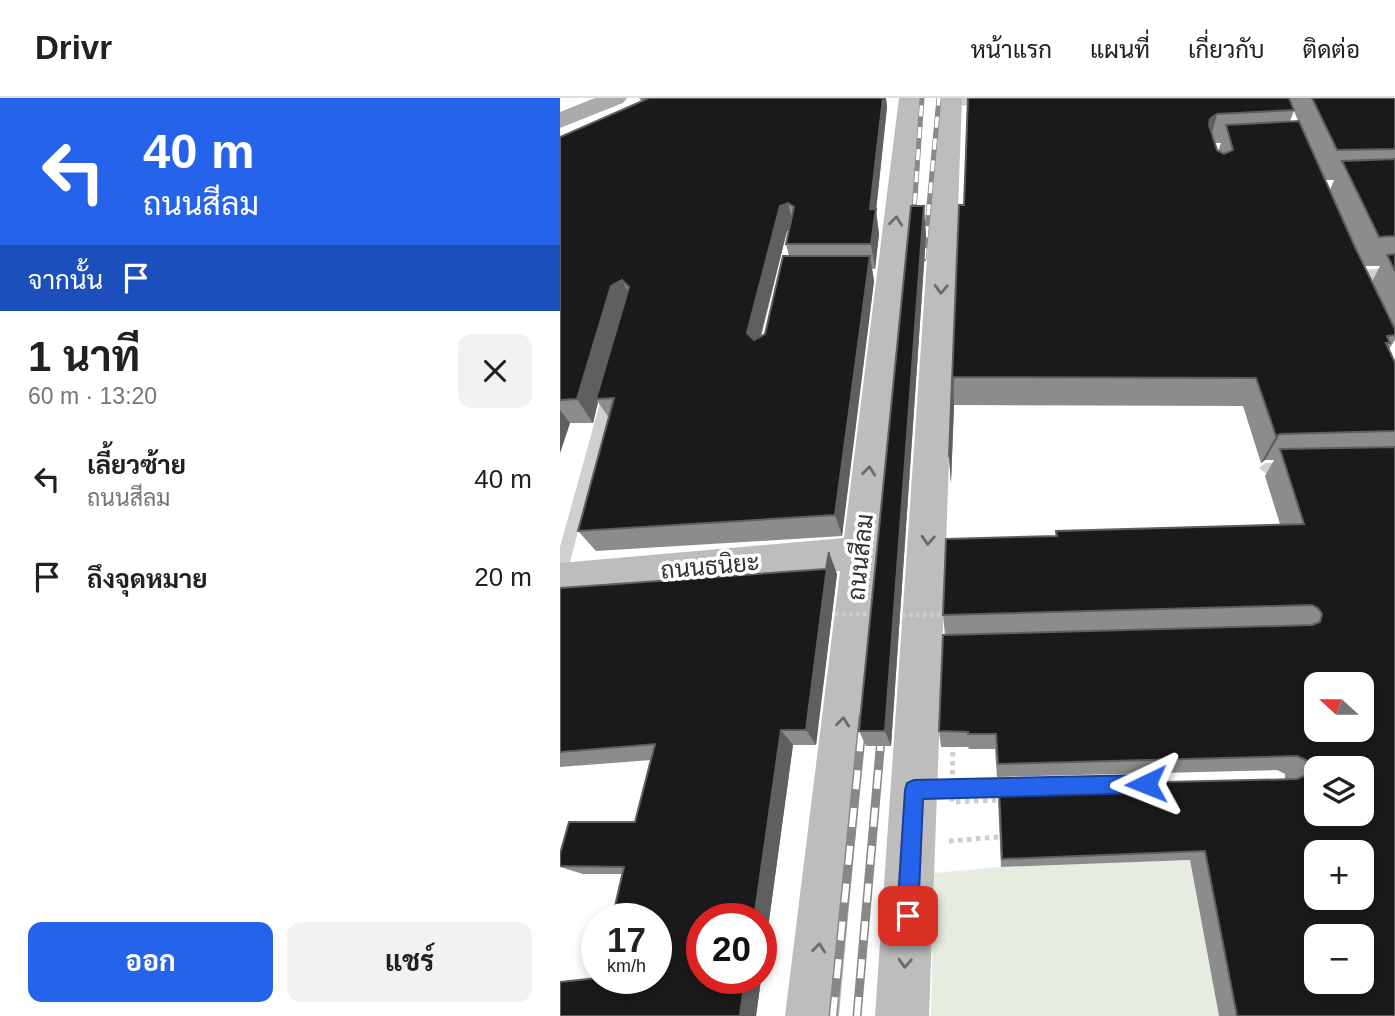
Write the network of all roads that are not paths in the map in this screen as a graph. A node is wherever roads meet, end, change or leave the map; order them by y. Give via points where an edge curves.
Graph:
1 (597, 98) edge
2 (615, 98) edge
3 (1067, 98) edge
4 (937, 99) edge
5 (560, 114) edge
6 (560, 121) edge
7 (1343, 254) edge
8 (1395, 274) edge
9 (1352, 276) junction
10 (1363, 299) edge
11 (614, 376) edge
12 (1304, 467) edge
13 (1265, 468) dead end
14 (860, 555) junction
15 (560, 573) edge
16 (560, 580) edge
17 (1032, 787) edge
18 (914, 790) junction
19 (812, 1016) edge
20 (902, 1016) edge

1 - 5 main road
2 - 6 main road
3 - 4 street
14 -> 4 main road, ถนนสีลม via 884,275
4 -> 18 main road via 932,646
7 - 9 street
8 - 9 street
9 - 10 street
11 - 15 lane
12 - 13 lane
14 - 16 main road, ถนนธนิยะ
19 -> 14 main road, ถนนสีลม
17 - 18 lane
18 -> 20 main road

